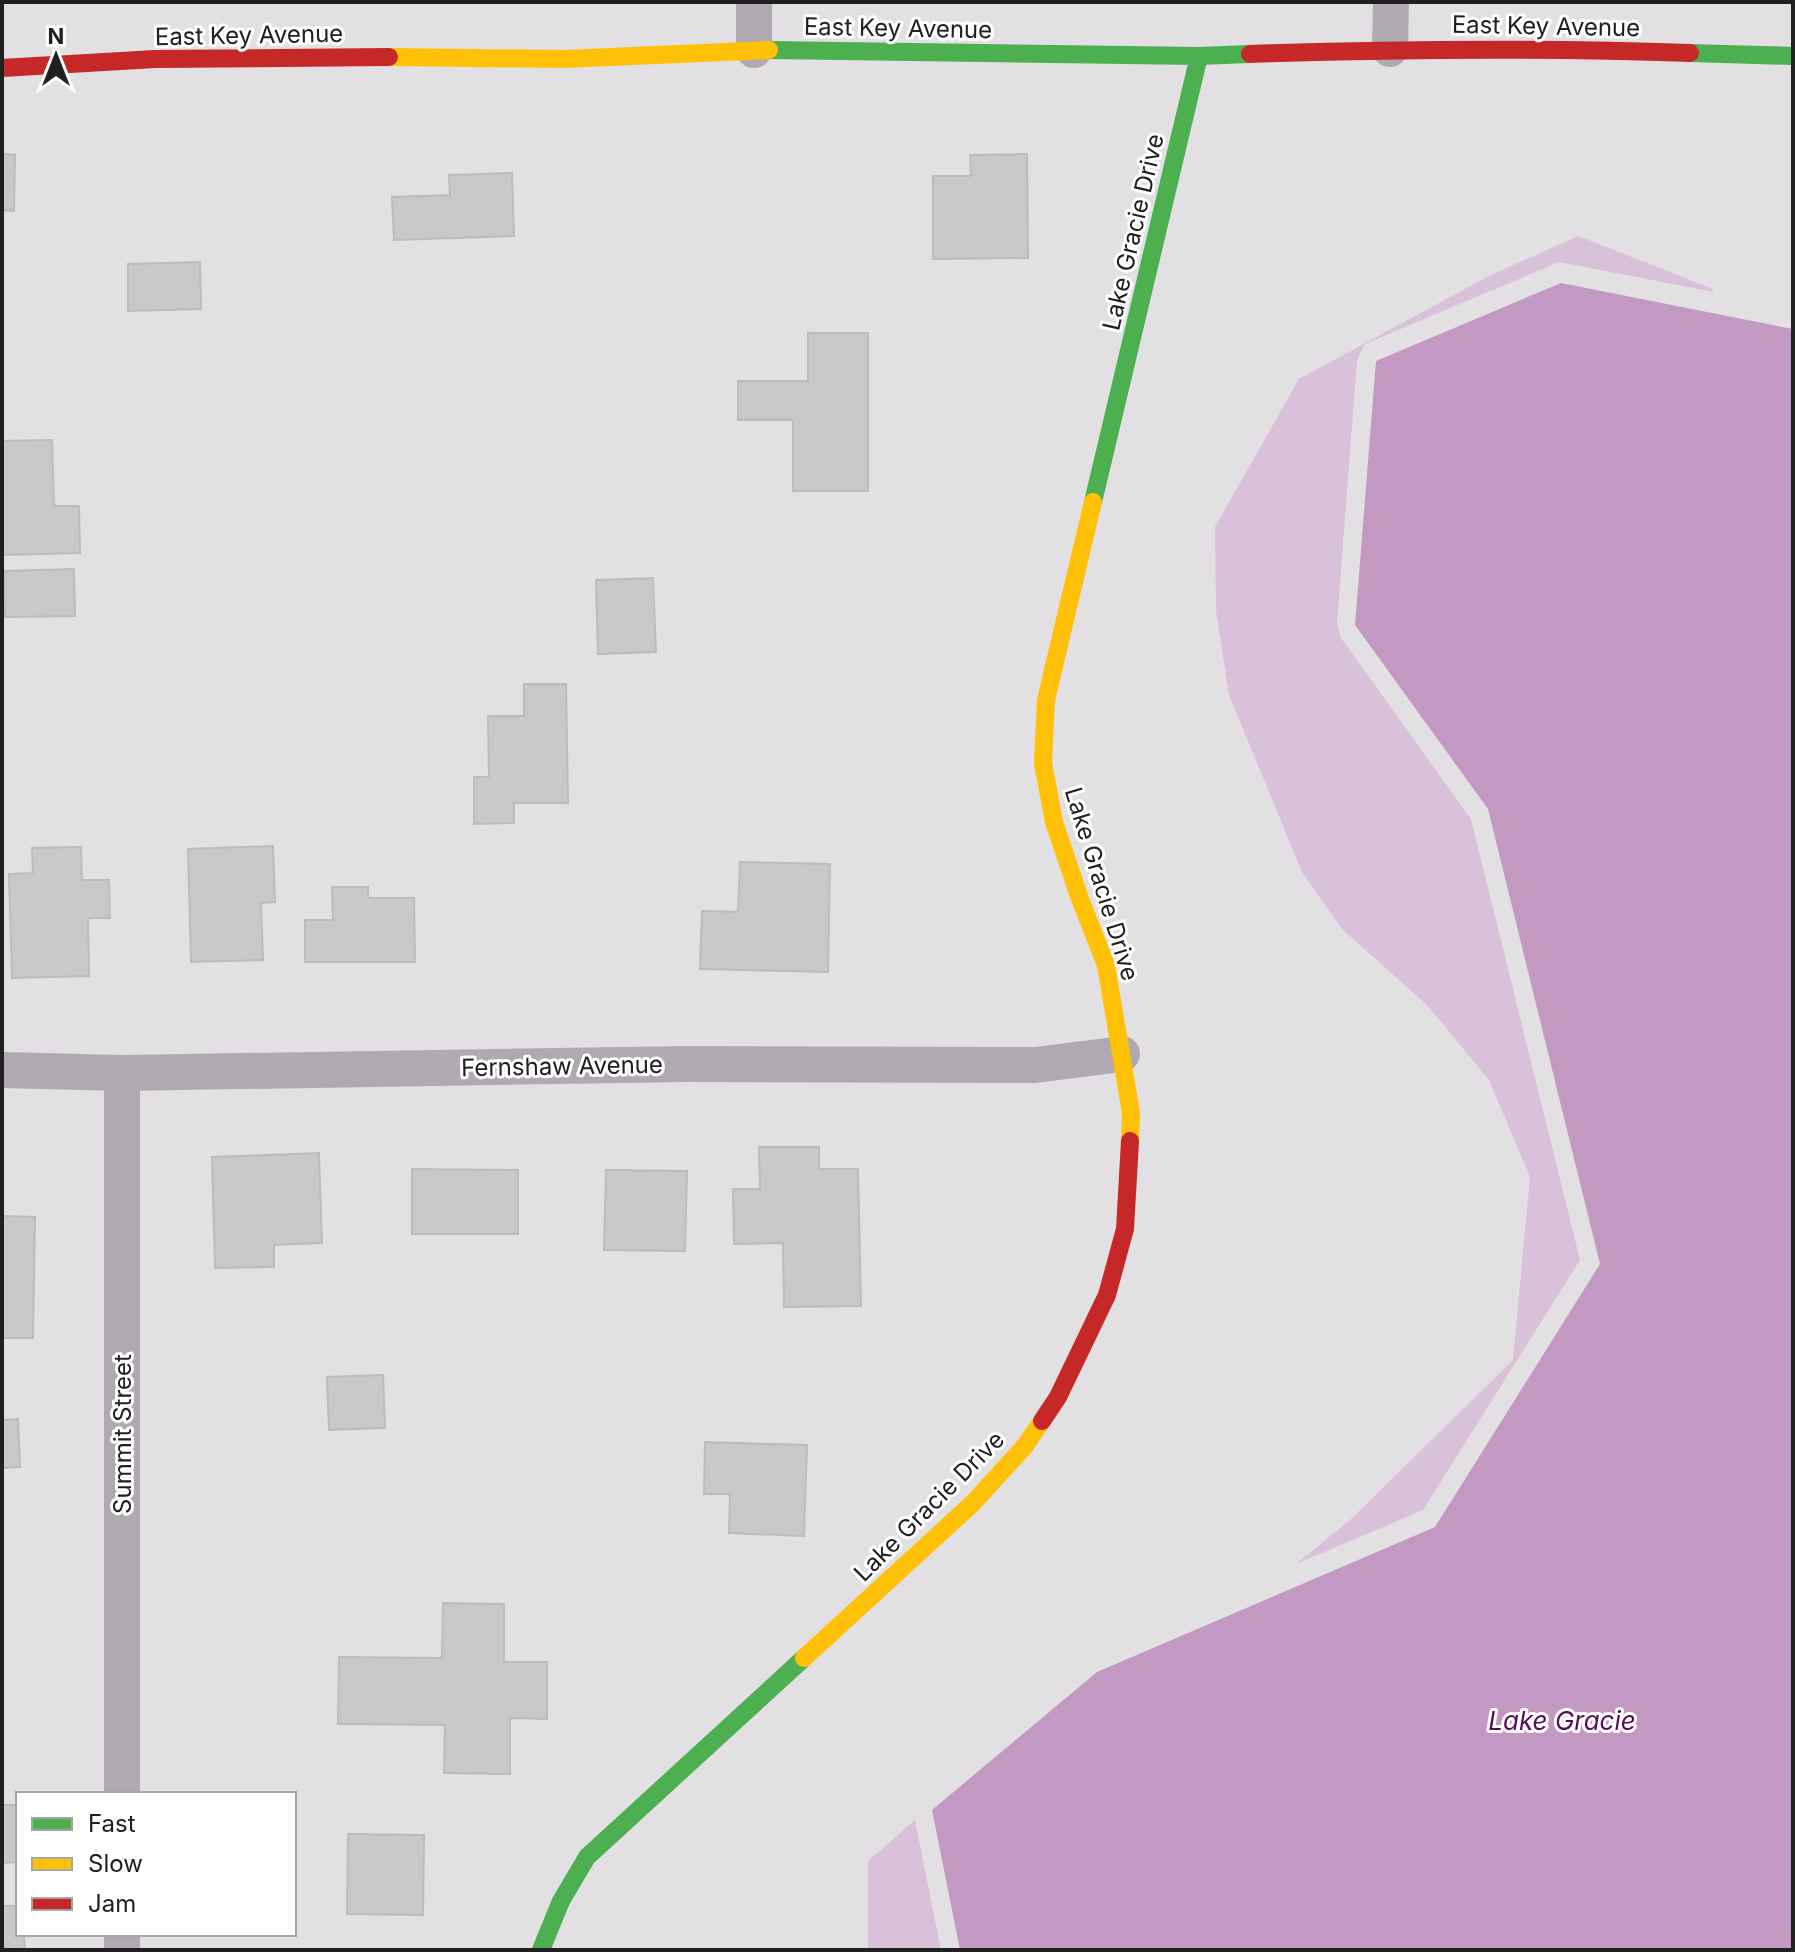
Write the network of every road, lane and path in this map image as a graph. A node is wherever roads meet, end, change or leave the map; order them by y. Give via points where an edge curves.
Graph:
1 (754, 2) edge
2 (1391, 2) edge
3 (1390, 49) junction
4 (754, 50) junction
5 (1199, 56) junction
6 (1793, 56) edge
7 (2, 68) edge
8 (1122, 1054) junction
9 (2, 1070) edge
10 (122, 1073) junction
11 (122, 1792) edge
12 (541, 1950) edge

1 - 4 street
2 - 3 street
3 - 5 street, East Key Avenue
3 - 6 street, East Key Avenue
4 - 5 street, East Key Avenue
4 - 7 street, East Key Avenue via 564,59 155,59
5 - 8 street, Lake Gracie Drive via 1046,700 1043,763 1054,822 1106,965
8 - 10 street, Fernshaw Avenue via 1035,1065 685,1064
8 - 12 street, Lake Gracie Drive via 1131,1113 1125,1229 1107,1295 1058,1397 1025,1446 973,1503 587,1857
9 - 10 street, Fernshaw Avenue
10 - 11 street, Summit Street

